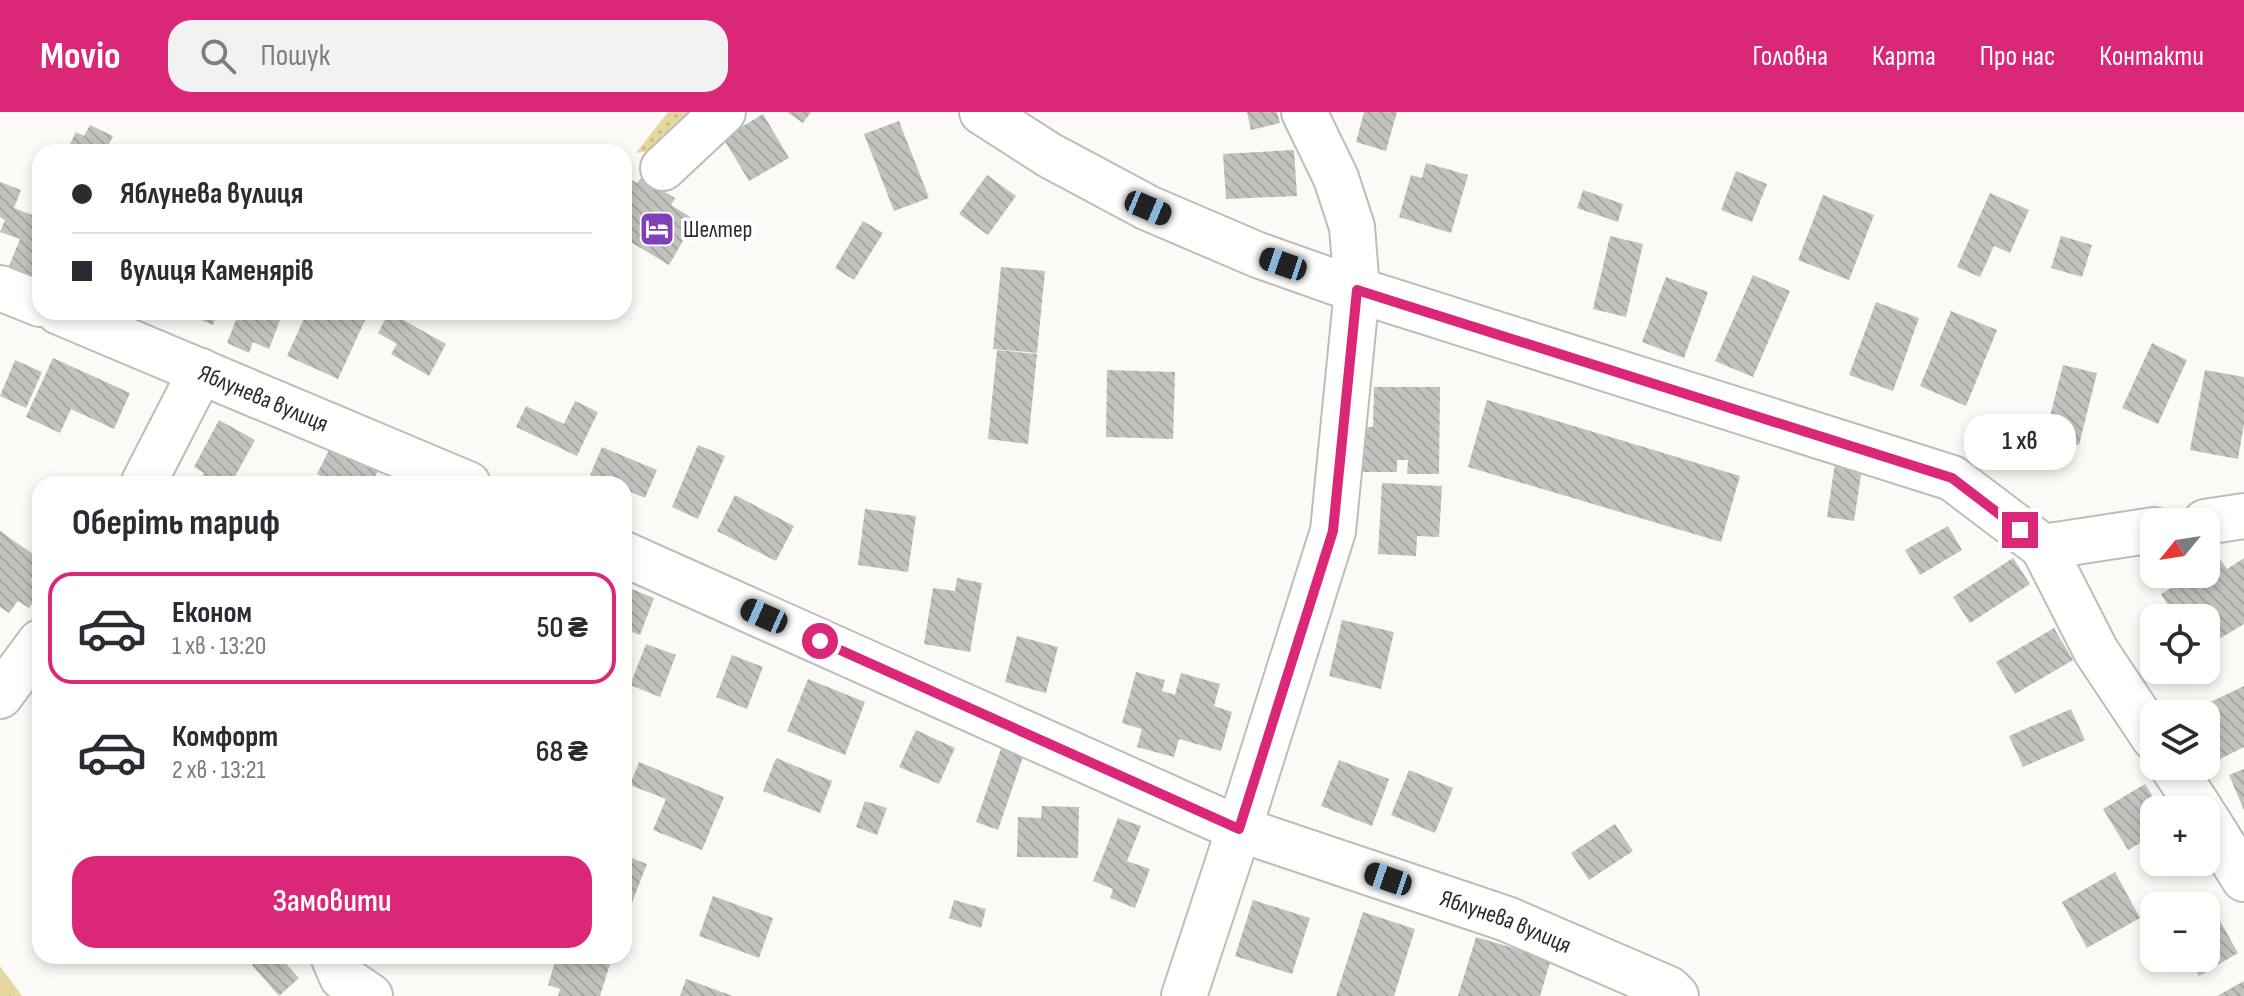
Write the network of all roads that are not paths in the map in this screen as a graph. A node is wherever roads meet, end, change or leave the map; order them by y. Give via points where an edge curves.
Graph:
1 (723, 112) edge
2 (982, 112) edge
3 (1304, 112) edge
4 (663, 168) dead end
5 (0, 288) edge
6 (1357, 290) junction
7 (32, 301) edge
8 (78, 320) edge
9 (201, 371) junction
10 (147, 476) edge
11 (442, 476) edge
12 (2244, 516) edge
13 (2220, 520) edge
14 (2140, 532) edge
15 (2043, 547) junction
16 (632, 558) edge
17 (32, 653) edge
18 (0, 696) edge
19 (2140, 717) edge
20 (1239, 829) junction
21 (2220, 840) edge
22 (2244, 879) edge
23 (336, 964) edge
24 (370, 996) edge
25 (1184, 996) edge
26 (1676, 996) edge

1 - 4 street
2 - 6 street via 1148,208
3 - 6 street via 1336,178 1352,227
5 - 7 street
6 - 15 street via 1952,478
6 - 20 street via 1333,531
8 - 9 street, Яблунева вулиця
9 - 10 street
9 - 11 street, Яблунева вулиця
12 - 13 street
14 - 15 street
15 - 19 street via 2096,651
16 - 20 street, Яблунева вулиця
17 - 18 street
20 - 25 street
20 - 26 street, Яблунева вулиця via 1507,919
21 - 22 street
23 - 24 street via 342,977

